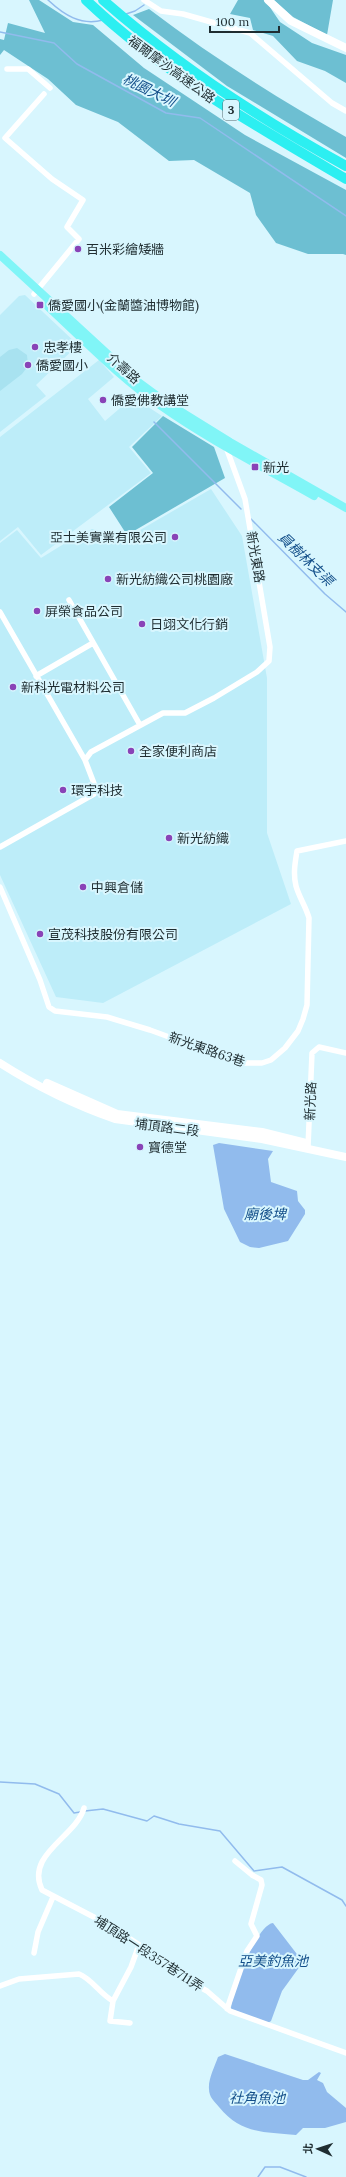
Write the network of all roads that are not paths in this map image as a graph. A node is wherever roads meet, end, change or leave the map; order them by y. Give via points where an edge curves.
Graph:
1 (103, 0) edge
2 (144, 0) edge
3 (268, 0) edge
4 (89, 2) edge
5 (346, 48) edge
6 (8, 69) dead end
7 (50, 88) dead end
8 (44, 94) dead end
9 (346, 112) edge
10 (346, 166) edge
11 (346, 179) edge
12 (0, 255) edge
13 (0, 263) edge
14 (36, 292) junction
15 (228, 444) junction
16 (346, 508) edge
17 (346, 514) edge
18 (69, 600) dead end
19 (0, 612) edge
20 (93, 643) junction
21 (36, 676) junction
22 (140, 725) junction
23 (85, 760) junction
24 (346, 841) edge
25 (0, 847) edge
26 (0, 887) edge
27 (346, 1053) edge
28 (0, 1063) edge
29 (308, 1146) junction
30 (346, 1153) edge
31 (346, 1157) edge
32 (84, 1808) dead end
33 (235, 1861) dead end
34 (53, 1897) junction
35 (139, 1944) junction
36 (34, 1953) dead end
37 (0, 1986) edge
38 (113, 2001) junction
39 (227, 2009) junction
40 (130, 2023) dead end
41 (346, 2053) edge

1 - 10 highway, 福爾摩沙高速公路 / 3 via 133,27 198,76 296,139
2 - 9 street via 161,11 183,14 250,33
3 - 5 street via 291,21
4 - 11 highway, 福爾摩沙高速公路 / 3 via 122,33 190,85
6 - 7 street via 28,69
8 - 14 street via 5,138 52,179 83,200 67,227 79,239
12 - 14 main road, 介壽路
13 - 14 main road, 介壽路
14 - 15 main road, 介壽路 via 131,383 162,407
15 - 16 main road, 介壽路
15 - 17 main road, 介壽路
15 - 22 street, 新光東路 via 245,499 270,647 269,661 257,672 185,713 163,713
18 - 20 street
19 - 21 street
20 - 21 street
20 - 22 street
21 - 23 street
22 - 23 street, 新光東路 via 91,752
23 - 25 street via 96,790 94,794
24 - 26 street, 新光東路63巷 via 297,851 294,871 296,887 309,918 307,1005 292,1041 278,1054 262,1063 240,1063 107,1017 55,1011 49,1007
27 - 29 street, 新光路 via 319,1047 312,1053
28 - 29 street, 埔頂路二段 via 117,1114 262,1132
29 - 30 street, 埔頂路二段
29 - 31 street, 埔頂路二段
32 - 34 street, 埔頂路一段357巷711弄 via 77,1824 43,1858 40,1885 45,1893
33 - 39 street via 261,1880 262,1885 251,1924 257,1936 247,1951
34 - 35 street, 埔頂路一段357巷711弄 via 111,1926
34 - 36 street via 38,1932
35 - 38 street via 132,1967
35 - 39 street, 埔頂路一段357巷711弄 via 165,1962 178,1975 207,1991
37 - 38 street via 19,1979 79,1974
38 - 40 street via 110,2021
39 - 41 street, 埔頂路一段357巷711弄 via 244,2018

